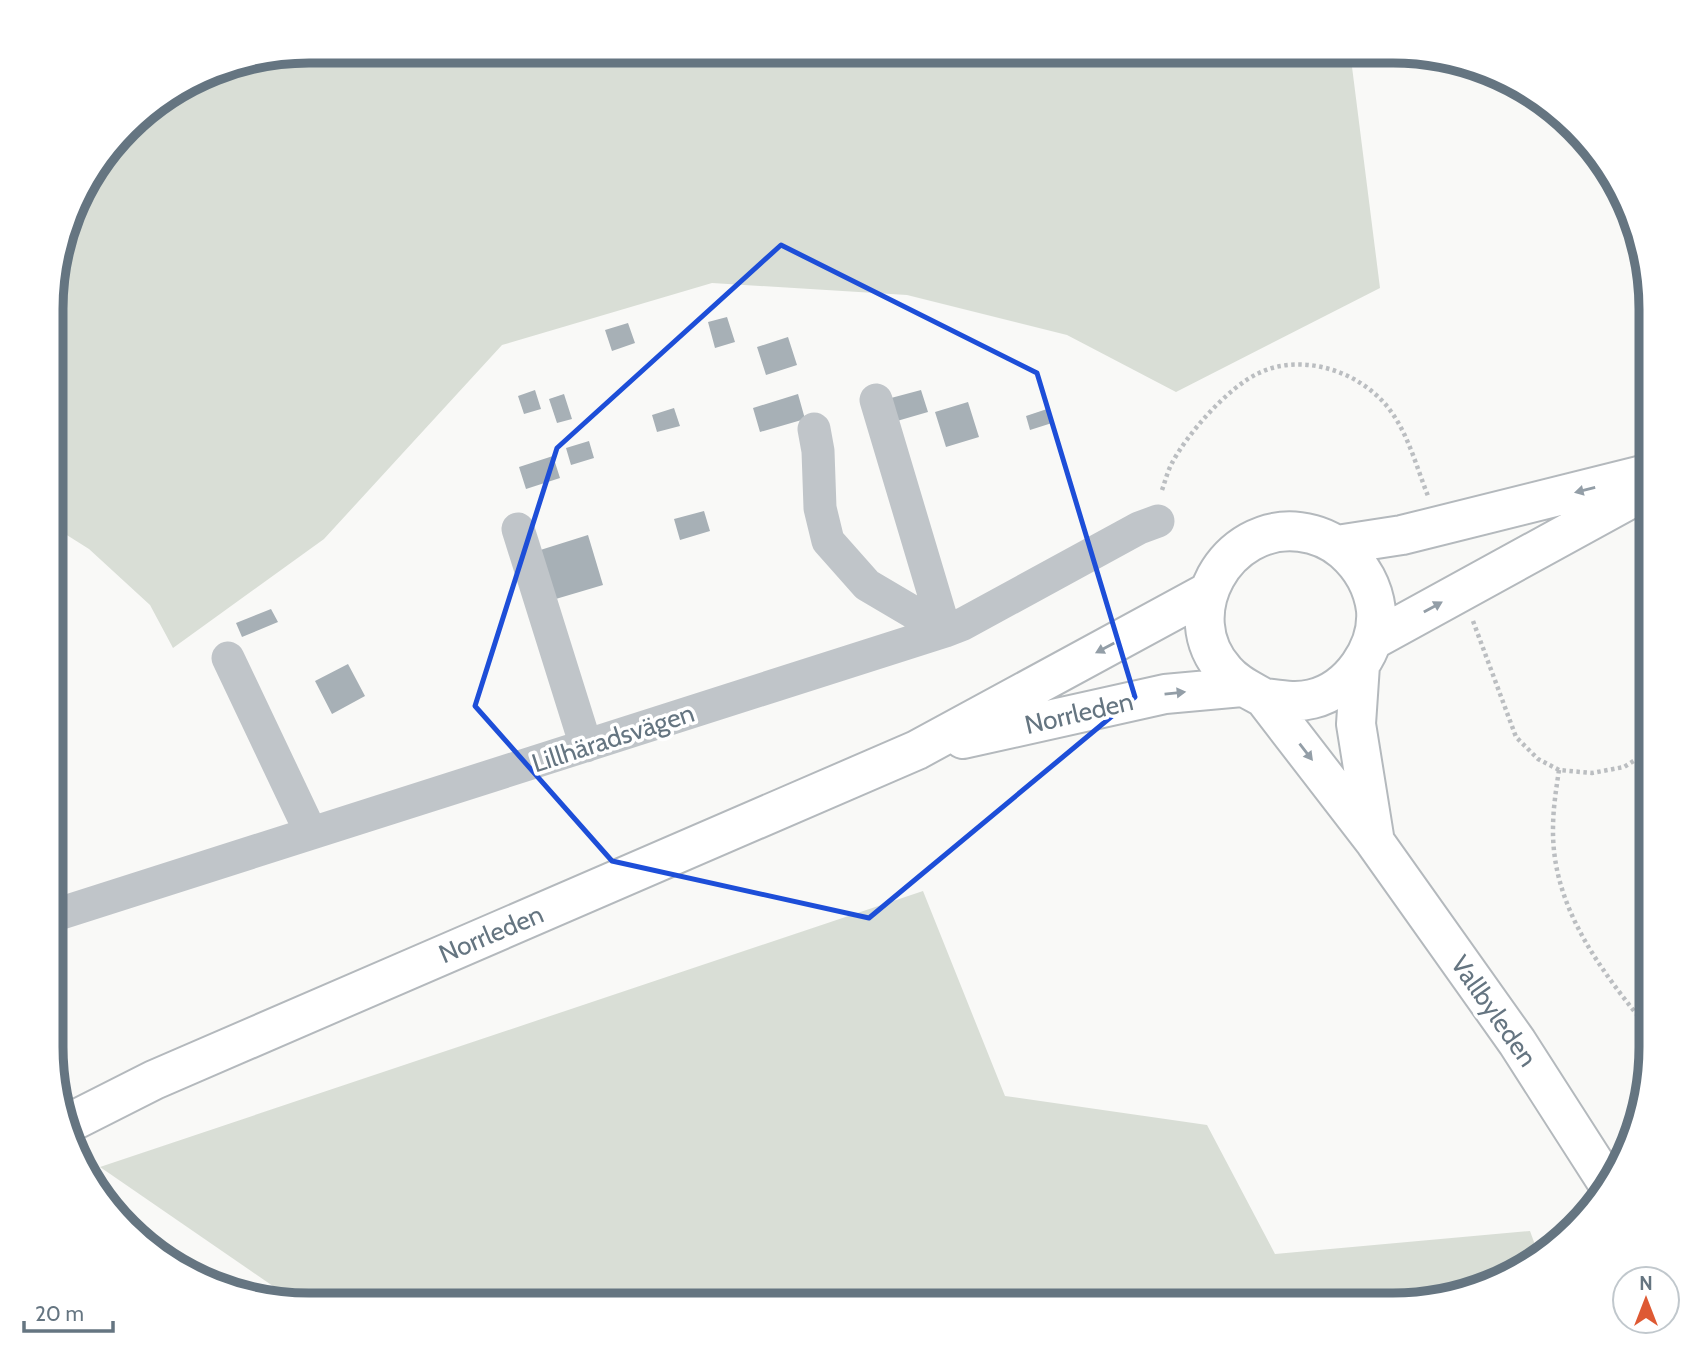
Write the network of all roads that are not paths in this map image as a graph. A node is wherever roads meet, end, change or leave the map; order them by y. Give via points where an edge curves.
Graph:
1 (876, 400) dead end
2 (814, 429) dead end
3 (1639, 476) edge
4 (1639, 494) edge
5 (1158, 522) road end
6 (518, 529) dead end
7 (1337, 545) junction
8 (1208, 592) junction
9 (945, 631) junction
10 (1366, 652) junction
11 (228, 659) dead end
12 (1253, 692) junction
13 (586, 746) junction
14 (917, 750) junction
15 (311, 833) junction
16 (1375, 842) junction
17 (64, 912) edge
18 (74, 1120) edge
19 (1603, 1176) edge

1 - 9 street
2 - 9 street via 820,508 828,541 867,585
3 -> 7 main road via 1402,535
10 -> 4 main road
5 - 9 street, Lillhäradsvägen
6 - 13 street
7 - 8 main road via 1314,534 1264,535 1241,546 1221,566
7 - 10 main road via 1356,562 1369,583 1376,611
8 - 12 main road via 1205,620 1211,648 1223,670
8 -> 14 main road, Norrleden
9 - 13 street, Lillhäradsvägen
10 - 12 main road via 1340,686 1314,699 1289,702
10 - 16 main road, Vallbyleden via 1356,724
11 - 15 street
14 -> 12 main road, Norrleden via 1165,694
12 -> 16 main road, Vallbyleden
13 - 15 street, Lillhäradsvägen
14 - 18 main road, Norrleden via 154,1080
15 - 17 street, Lillhäradsvägen
16 - 19 main road, Vallbyleden via 1517,1042

